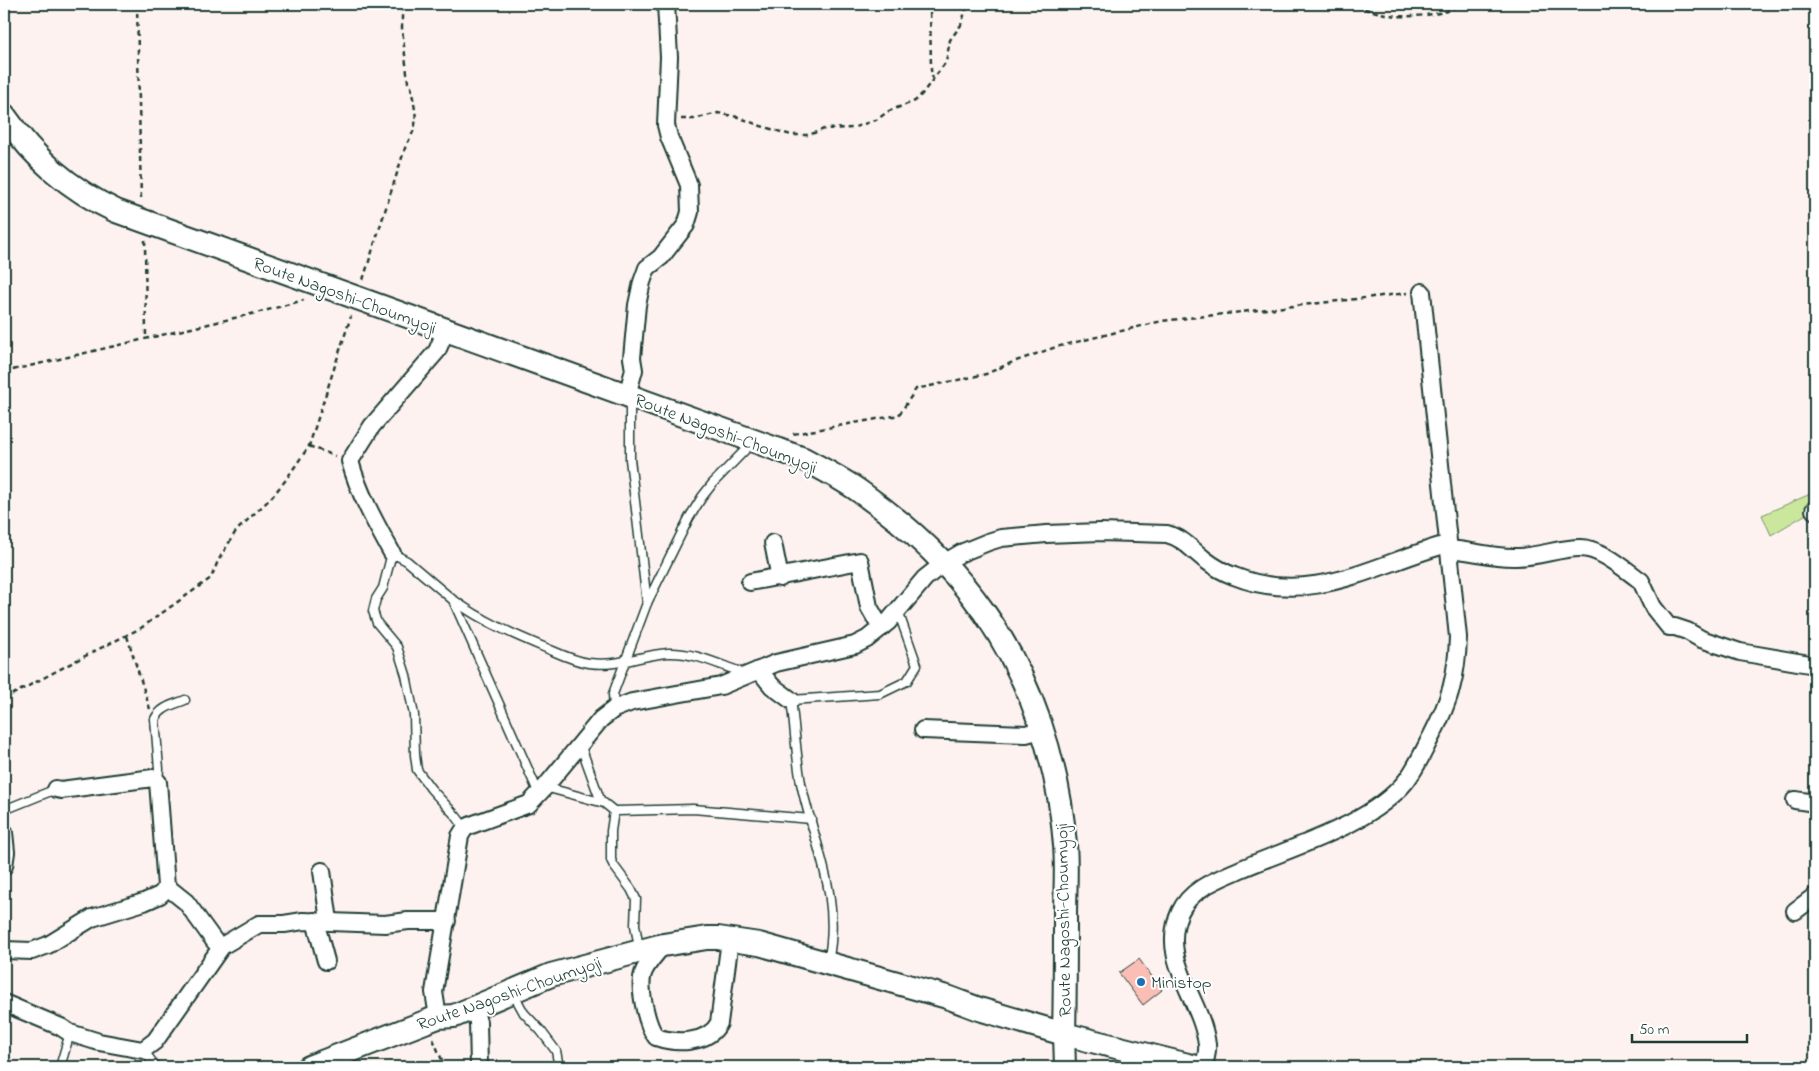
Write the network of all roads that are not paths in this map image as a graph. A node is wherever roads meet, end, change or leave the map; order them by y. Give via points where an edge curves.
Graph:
1 (666, 4) edge
2 (4, 117) edge
3 (1422, 292) road end
4 (446, 330) junction
5 (630, 396) junction
6 (754, 441) junction
7 (773, 543) dead end
8 (1447, 547) junction
9 (392, 553) junction
10 (944, 563) junction
11 (780, 578) junction
12 (750, 582) dead end
13 (453, 600) junction
14 (647, 602) junction
15 (898, 611) junction
16 (880, 628) junction
17 (623, 663) junction
18 (1815, 665) edge
19 (759, 670) junction
20 (740, 679) junction
21 (185, 700) dead end
22 (791, 700) junction
23 (614, 709) junction
24 (923, 730) dead end
25 (1041, 730) junction
26 (580, 744) junction
27 (158, 782) junction
28 (56, 789) joint
29 (542, 790) junction
30 (1795, 800) dead end
31 (601, 802) junction
32 (1815, 803) edge
33 (4, 810) edge
34 (614, 811) junction
35 (810, 819) junction
36 (465, 828) junction
37 (4, 832) edge
38 (4, 866) edge
39 (322, 871) dead end
40 (166, 886) junction
41 (1815, 896) edge
42 (1795, 911) dead end
43 (322, 921) junction
44 (447, 921) junction
45 (730, 940) junction
46 (663, 945) junction
47 (222, 946) junction
48 (4, 950) edge
49 (639, 951) junction
50 (326, 961) dead end
51 (828, 964) junction
52 (512, 992) junction
53 (4, 1003) edge
54 (474, 1008) junction
55 (432, 1019) junction
56 (70, 1033) junction
57 (1064, 1034) junction
58 (143, 1050) junction
59 (60, 1067) edge
60 (156, 1067) edge
61 (309, 1067) edge
62 (479, 1067) edge
63 (559, 1067) edge
64 (1065, 1067) edge
65 (1196, 1067) edge
66 (1204, 1067) edge

1 - 5 street via 669,57 666,116 669,137 689,185 690,212 686,225 661,258 648,268 642,282
2 - 4 main road, Route Nagoshi-Choumyoji via 55,173 96,202
3 - 8 street
4 - 5 main road, Route Nagoshi-Choumyoji
4 - 9 street via 437,351 372,426 350,461 366,504
5 - 6 main road, Route Nagoshi-Choumyoji
5 - 14 lane via 630,459
6 - 10 main road, Route Nagoshi-Choumyoji via 804,460 859,491 895,518
6 - 14 lane via 702,497
7 - 11 street
8 - 10 street via 1424,550 1351,578 1302,587 1253,583 1233,576 1204,559 1176,536 1155,533 1063,533 1001,538 974,547
8 - 18 street via 1513,558 1564,549 1585,549 1608,557 1638,578 1668,627 1687,630 1701,639 1740,652
8 - 66 street via 1458,637 1456,670 1447,703 1407,780 1390,797 1352,822 1209,884 1186,902 1180,913 1174,941 1175,956 1204,1032 1207,1047
9 - 13 lane via 407,561
9 - 36 lane via 373,611 377,623 397,647 406,675 414,715 417,770
10 - 15 street via 925,578
10 - 25 main road, Route Nagoshi-Choumyoji via 984,612 997,634 1026,689
11 - 12 street
11 - 16 street via 860,561 869,607
13 - 17 lane via 468,611 569,658 589,663
13 - 29 lane
14 - 17 lane
15 - 16 street
15 - 22 lane via 917,665 907,681 880,694
16 - 19 street via 855,645
17 - 20 lane via 668,653 691,654 738,671
17 - 23 lane via 612,694
19 - 20 street
19 - 22 street via 772,686
20 - 23 street via 721,686 632,702
21 - 27 lane via 162,709 155,719
22 - 35 lane via 801,782
23 - 26 street
24 - 25 street via 1026,734
25 - 57 main road, Route Nagoshi-Choumyoji via 1056,782 1065,844
26 - 29 street
26 - 31 lane
27 - 28 street via 153,778
27 - 40 street
28 - 33 lane
29 - 31 lane
29 - 36 street via 529,804
30 - 32 street
31 - 34 lane
34 - 35 lane via 703,810
34 - 49 lane via 611,860 636,900
35 - 51 lane via 832,906
36 - 44 street via 458,842
37 - 38 street
39 - 43 street
40 - 47 street via 186,902 215,942
40 - 48 street via 160,895 92,918 48,945 32,951
41 - 42 street
43 - 44 street via 385,924
43 - 47 street via 259,924
43 - 50 street
44 - 55 street
45 - 46 main road, Route Nagoshi-Choumyoji via 707,938
45 - 46 street via 720,1023 712,1033 688,1041 656,1037 651,1029 643,997 642,976
45 - 51 main road, Route Nagoshi-Choumyoji via 759,944
46 - 49 main road, Route Nagoshi-Choumyoji
47 - 58 street via 156,1041
49 - 52 main road, Route Nagoshi-Choumyoji via 551,975
51 - 57 main road, Route Nagoshi-Choumyoji
52 - 54 main road, Route Nagoshi-Choumyoji
52 - 63 lane via 524,1013 556,1050
53 - 56 street
54 - 55 main road, Route Nagoshi-Choumyoji via 454,1016
54 - 62 street via 478,1022
55 - 61 main road, Route Nagoshi-Choumyoji
56 - 58 street
56 - 59 lane
57 - 64 street
57 - 65 main road
58 - 60 lane

